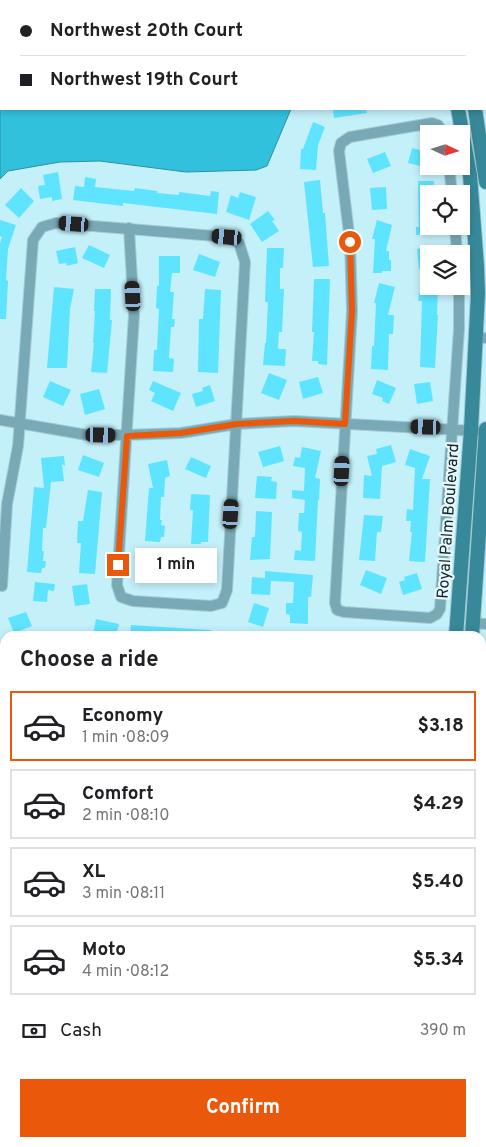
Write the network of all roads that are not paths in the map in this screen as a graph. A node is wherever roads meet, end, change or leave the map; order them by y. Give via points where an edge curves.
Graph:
1 (458, 110) edge
2 (475, 110) edge
3 (420, 125) edge
4 (421, 125) edge
5 (438, 125) edge
6 (486, 182) edge
7 (129, 228) junction
8 (459, 295) edge
9 (481, 337) edge
10 (0, 420) edge
11 (20, 424) junction
12 (237, 424) junction
13 (345, 424) junction
14 (452, 429) junction
15 (471, 430) junction
16 (486, 430) edge
17 (127, 436) junction
18 (2, 586) dead end
19 (477, 628) edge
20 (456, 631) edge

1 - 9 main road, Royal Palm Boulevard via 470,175
2 - 6 main road
3 - 13 street via 350,138 341,143 339,151 350,242 352,311
4 - 5 street
7 - 11 street via 56,223 42,227 33,240
7 - 12 street via 227,237 239,243 245,262
7 - 17 street via 134,315
8 - 14 street
9 - 15 main road, Royal Palm Boulevard
10 - 11 street
11 - 17 street via 86,435
11 - 18 street via 7,504
12 - 13 street via 294,421
12 - 17 street via 181,433
12 - 17 street via 227,590 222,603 211,606 133,601 121,597 117,585
13 - 14 street
13 - 14 street via 337,610 430,618 440,609
14 - 15 street
15 - 16 street
15 - 20 main road, Royal Palm Boulevard
16 - 19 main road, Royal Palm Boulevard

